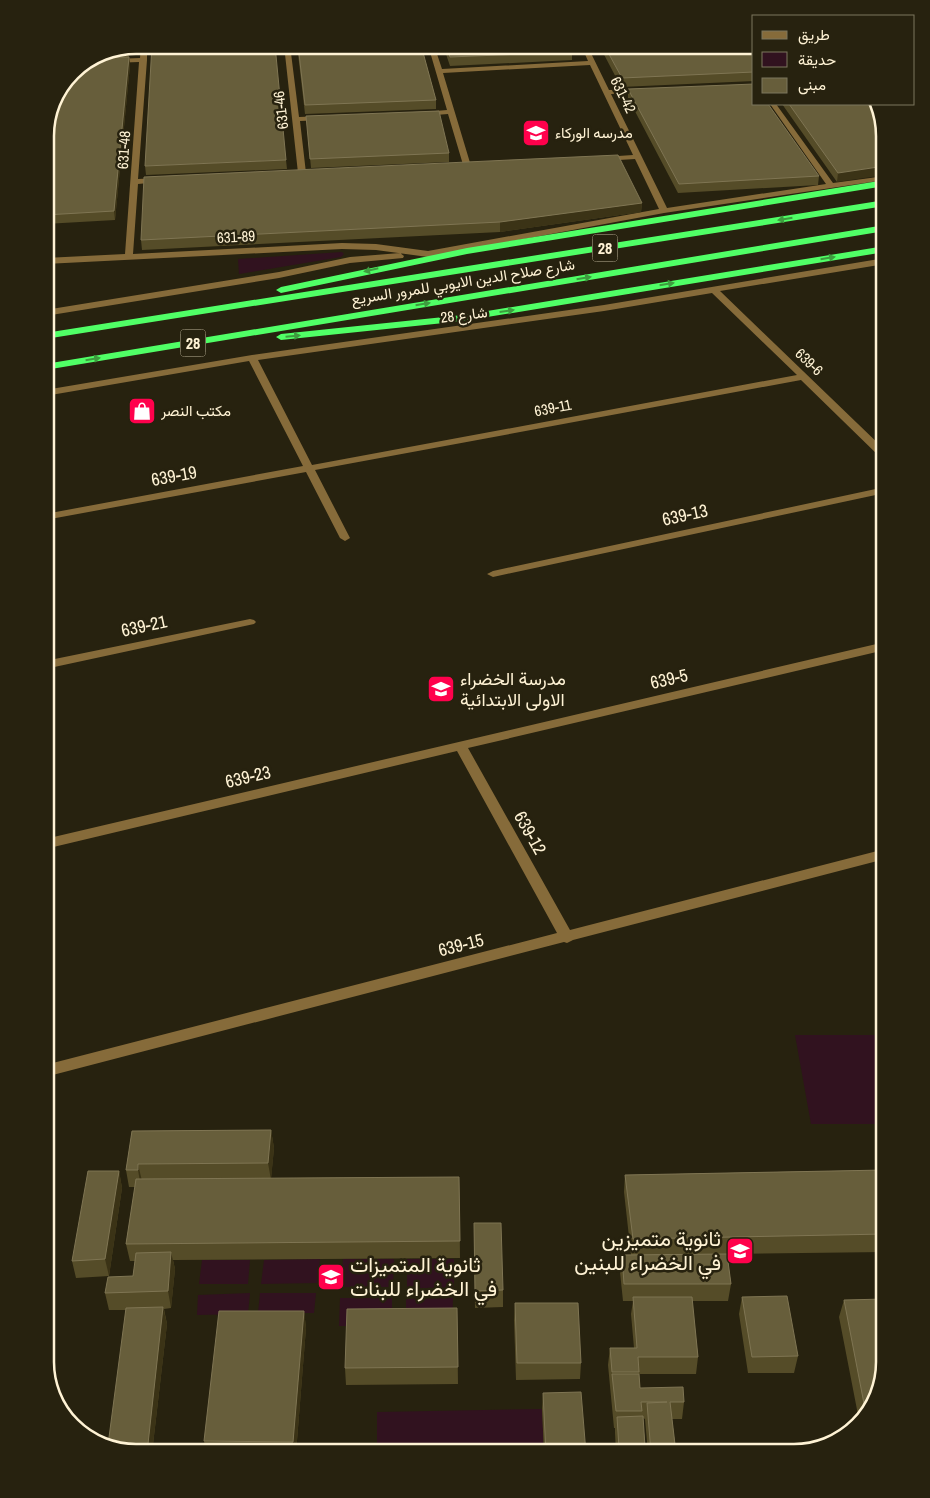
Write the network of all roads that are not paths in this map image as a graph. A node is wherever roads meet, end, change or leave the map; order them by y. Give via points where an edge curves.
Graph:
1 (144, 54) edge
2 (288, 54) edge
3 (433, 54) edge
4 (588, 54) edge
5 (144, 60) junction
6 (103, 61) edge
7 (592, 63) junction
8 (438, 71) junction
9 (655, 90) edge
10 (606, 92) junction
11 (774, 105) edge
12 (451, 112) junction
13 (412, 114) edge
14 (334, 118) edge
15 (296, 119) junction
16 (638, 157) junction
17 (591, 160) edge
18 (457, 166) edge
19 (466, 166) junction
20 (476, 166) edge
21 (302, 172) junction
22 (312, 172) edge
23 (292, 173) edge
24 (165, 180) edge
25 (876, 180) edge
26 (136, 182) junction
27 (876, 185) edge
28 (832, 187) junction
29 (876, 204) edge
30 (664, 210) junction
31 (876, 229) edge
32 (467, 250) junction
33 (876, 250) edge
34 (428, 254) junction
35 (129, 256) junction
36 (54, 260) edge
37 (876, 262) edge
38 (713, 289) junction
39 (54, 312) edge
40 (146, 320) junction
41 (54, 335) edge
42 (158, 349) junction
43 (252, 358) junction
44 (54, 366) edge
45 (803, 377) junction
46 (54, 392) edge
47 (876, 447) edge
48 (308, 469) junction
49 (876, 492) edge
50 (54, 515) edge
51 (345, 538) dead end
52 (493, 574) dead end
53 (250, 622) dead end
54 (876, 648) edge
55 (54, 662) edge
56 (460, 746) junction
57 (54, 842) edge
58 (876, 856) edge
59 (566, 938) junction
60 (54, 1069) edge

1 - 5 street, 631-48
2 - 15 street, 631-46
3 - 8 street
4 - 7 street, 631-42
5 - 6 street
5 - 26 street, 631-48
7 - 8 street
7 - 10 street, 631-42
8 - 12 street
9 - 10 street
10 - 16 street, 631-42
11 - 28 street
12 - 13 street
12 - 19 street
14 - 15 street
15 - 21 street, 631-46
16 - 17 street
16 - 30 street, 631-42
18 - 19 street
19 - 20 street
21 - 22 street
21 - 23 street
24 - 26 street
25 - 28 street
26 - 35 street, 631-48
27 - 32 highway
28 - 30 street
29 -> 40 highway, شارع صلاح الدين الايوبي للمرور السريع / 28
30 - 34 street
42 -> 31 highway, شارع صلاح الدين الايوبي للمرور السريع / 28
32 - 34 street
32 -> 40 highway
42 -> 33 highway via 463,318
34 - 35 street, 631-89 via 342,246
34 - 39 street via 346,260 294,272
35 - 36 street, 631-89
37 - 38 street, شارع 28
38 - 43 street, شارع 28 via 556,316
38 - 45 street, 639-6
40 - 41 highway, شارع صلاح الدين الايوبي للمرور السريع / 28
44 -> 42 highway, شارع صلاح الدين الايوبي للمرور السريع / 28
43 - 46 street, شارع 28
43 - 48 street
45 - 47 street, 639-6
45 - 48 street, 639-11
48 - 50 street, 639-19
48 - 51 street
49 - 52 street, 639-13
53 - 55 street, 639-21
54 - 56 street, 639-5
56 - 57 street, 639-23
56 - 59 street, 639-12
58 - 59 street, 639-15
59 - 60 street, 639-15

